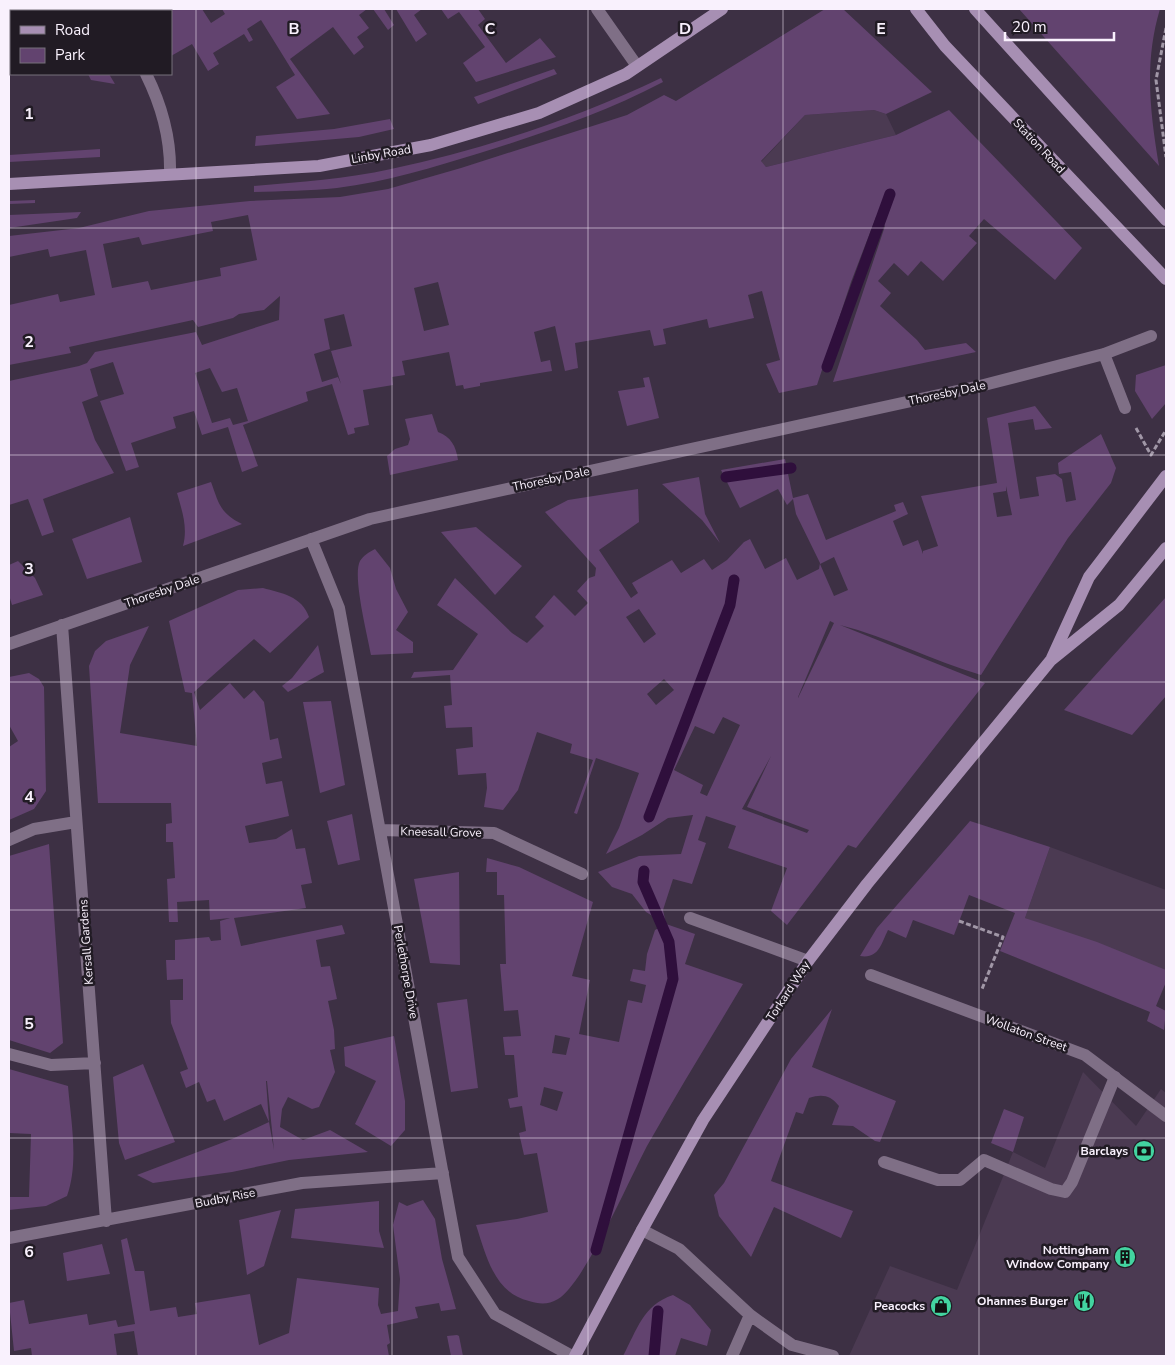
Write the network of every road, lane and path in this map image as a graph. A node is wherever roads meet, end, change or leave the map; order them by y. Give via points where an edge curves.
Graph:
1 (597, 9) edge
2 (722, 9) edge
3 (916, 9) edge
4 (975, 9) edge
5 (1166, 28) edge
6 (637, 66) junction
7 (146, 75) edge
8 (1166, 157) edge
9 (170, 174) junction
10 (9, 184) edge
11 (1166, 220) edge
12 (1166, 279) edge
13 (1151, 336) dead end
14 (1104, 354) junction
15 (1125, 408) joint
16 (1166, 430) edge
17 (1166, 476) edge
18 (311, 539) junction
19 (1166, 548) edge
20 (62, 625) junction
21 (9, 644) edge
22 (1051, 660) junction
23 (76, 822) junction
24 (380, 830) junction
25 (9, 840) edge
26 (582, 874) dead end
27 (690, 918) dead end
28 (959, 921) dead end
29 (808, 961) junction
30 (871, 975) dead end
31 (973, 1013) junction
32 (9, 1054) edge
33 (94, 1063) junction
34 (1115, 1077) junction
35 (1166, 1116) edge
36 (884, 1162) dead end
37 (443, 1173) junction
38 (106, 1221) junction
39 (642, 1230) junction
40 (9, 1238) edge
41 (750, 1315) junction
42 (574, 1356) edge
43 (732, 1356) edge
44 (833, 1356) edge

1 - 6 street
2 - 6 street, Linby Road
3 - 12 street, Station Road via 945,46
4 - 11 street
5 - 8 path via 1156,80
6 - 9 street, Linby Road via 539,113 431,145 319,166
7 - 9 street via 164,115 171,156
9 - 10 street, Linby Road
13 - 14 street, Thoresby Dale
14 - 15 street
14 - 18 street, Thoresby Dale via 980,386 370,519
15 - 16 path via 1151,455
17 - 22 street via 1089,577
18 - 20 street, Thoresby Dale
18 - 24 street, Perlethorpe Drive via 339,608
19 - 22 street via 1119,604
20 - 21 street, Thoresby Dale
20 - 23 street, Kersall Gardens
22 - 29 street, Torkard Way
23 - 25 street via 34,829
23 - 33 street, Kersall Gardens
24 - 26 street, Kneesall Grove via 494,833
24 - 37 street, Perlethorpe Drive
27 - 29 street
28 - 31 path via 1003,937
29 - 39 street, Torkard Way via 703,1120
30 - 31 street, Wollaton Street
31 - 34 street, Wollaton Street via 1085,1055
32 - 33 street via 51,1065
33 - 38 street, Kersall Gardens
34 - 35 street, Wollaton Street
34 - 36 street via 1065,1192 984,1160 960,1180 938,1180
37 - 38 street, Budby Rise via 302,1183
37 - 42 street, Perlethorpe Drive via 458,1258 495,1314
38 - 40 street, Budby Rise
39 - 41 street via 679,1249
39 - 42 street, Torkard Way
41 - 43 street
41 - 44 street via 792,1345

